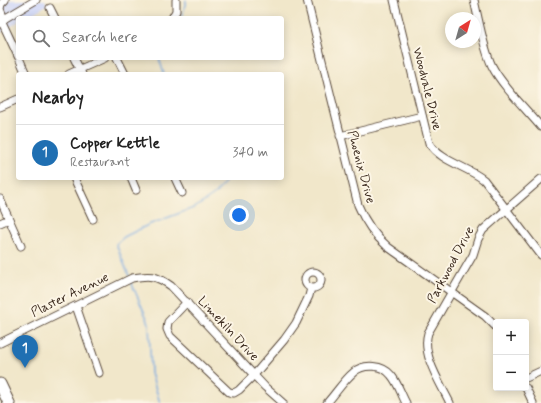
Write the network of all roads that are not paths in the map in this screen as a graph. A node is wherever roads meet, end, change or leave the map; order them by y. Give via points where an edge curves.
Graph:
1 (5, 0) edge
2 (36, 0) edge
3 (176, 0) edge
4 (307, 0) edge
5 (394, 0) edge
6 (474, 0) edge
7 (50, 8) dead end
8 (54, 16) edge
9 (173, 16) edge
10 (2, 22) edge
11 (16, 57) edge
12 (18, 60) edge
13 (75, 60) edge
14 (102, 60) edge
15 (118, 60) edge
16 (25, 72) edge
17 (81, 72) edge
18 (124, 72) edge
19 (16, 100) edge
20 (0, 107) edge
21 (422, 116) junction
22 (541, 127) edge
23 (340, 136) junction
24 (541, 179) edge
25 (75, 180) edge
26 (132, 180) edge
27 (176, 180) edge
28 (136, 190) dead end
29 (182, 193) dead end
30 (0, 199) edge
31 (506, 208) junction
32 (93, 218) dead end
33 (9, 219) junction
34 (0, 223) edge
35 (21, 246) dead end
36 (541, 255) edge
37 (153, 276) joint
38 (310, 288) dead end
39 (452, 292) junction
40 (187, 302) junction
41 (76, 306) junction
42 (493, 324) edge
43 (0, 343) edge
44 (541, 371) edge
45 (99, 373) dead end
46 (254, 375) junction
47 (529, 377) edge
48 (0, 384) edge
49 (527, 391) edge
50 (9, 403) edge
51 (283, 403) edge
52 (327, 403) edge
53 (406, 403) edge
54 (450, 403) edge
55 (533, 403) edge

1 - 10 street via 0,9
2 - 10 street
3 - 9 street
4 - 23 street, Phoenix Drive
5 - 21 street, Woodvale Drive
6 - 22 street via 492,66
7 - 8 street
10 - 11 street via 9,45
12 - 16 street
13 - 17 street
14 - 17 street
15 - 18 street
19 - 20 street
21 - 23 street
21 - 31 street, Woodvale Drive via 427,140 433,149 484,180
23 - 39 street, Phoenix Drive via 358,205 369,226 393,251
24 - 31 street, Parkwood Drive
25 - 32 street
26 - 28 street
27 - 29 street
30 - 33 street
31 - 36 street, Woodvale Drive
31 - 39 street, Parkwood Drive via 481,232 473,255
33 - 34 street
33 - 35 street
37 - 40 street, Limekiln Drive via 162,280
37 - 41 street, Plaster Avenue via 132,278
38 - 46 street via 296,323
39 - 42 street, Phoenix Drive
39 - 54 street, Parkwood Drive via 429,330 426,343 428,356
40 - 46 street, Limekiln Drive
40 - 46 street via 168,322 170,336 229,392 239,390
41 - 43 street, Plaster Avenue
41 - 45 street
44 - 47 street
46 - 51 street, Limekiln Drive
48 - 50 highway
49 - 55 street
52 - 53 street via 354,372 360,368 373,366 390,374

